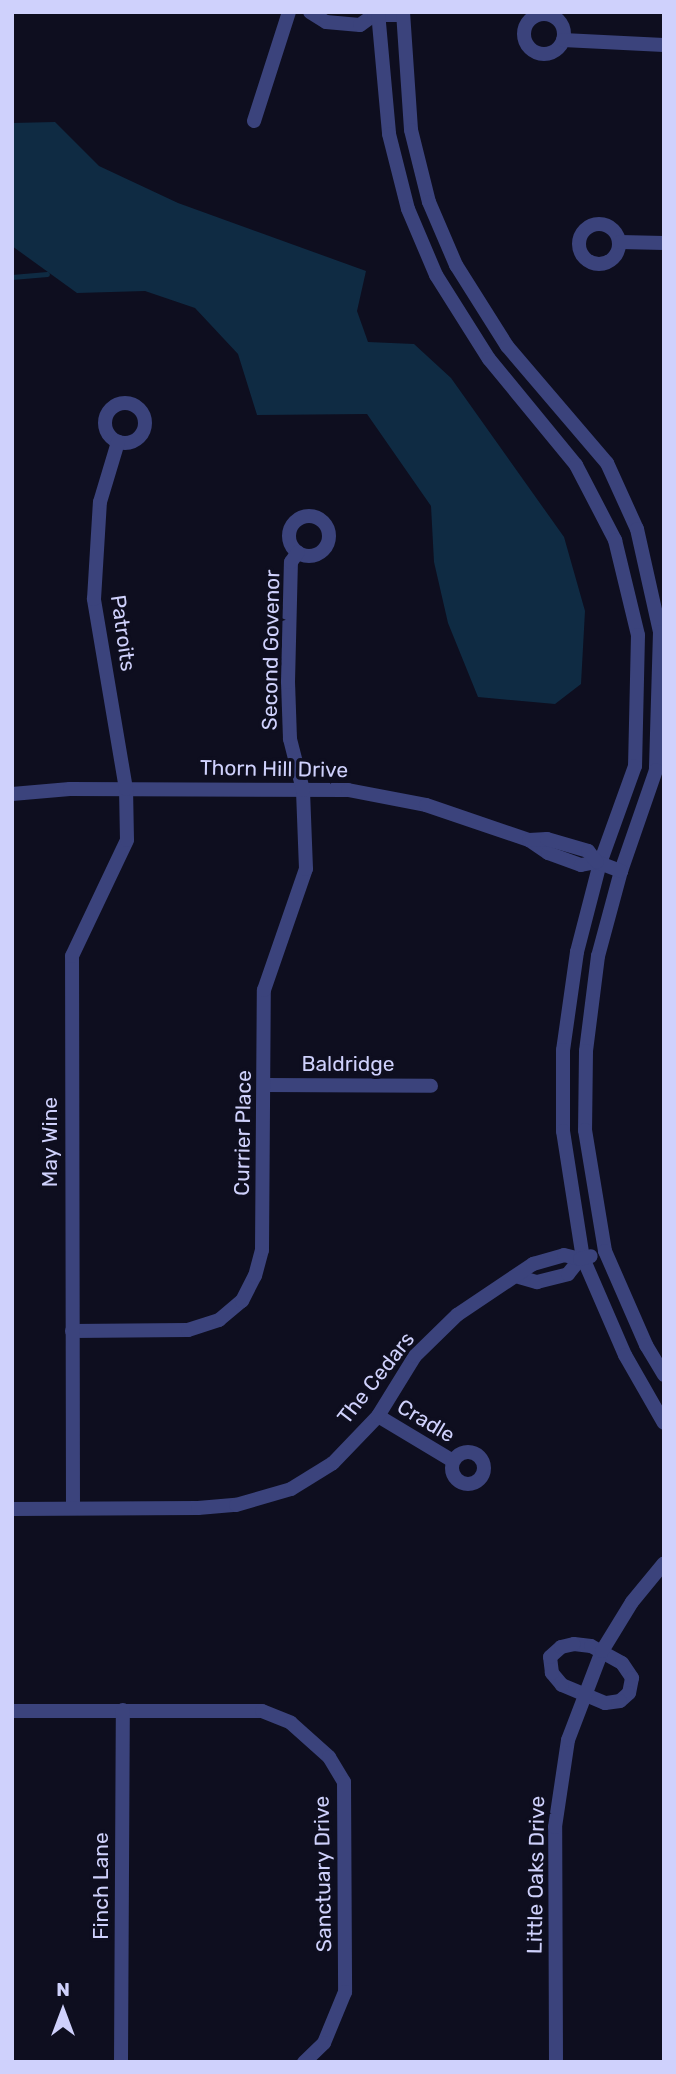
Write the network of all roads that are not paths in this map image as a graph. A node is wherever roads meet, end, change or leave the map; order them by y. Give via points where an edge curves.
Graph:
1 (289, 12) edge
2 (310, 12) edge
3 (403, 13) edge
4 (375, 14) edge
5 (563, 40) dead end
6 (664, 45) edge
7 (254, 121) dead end
8 (620, 242) dead end
9 (664, 243) edge
10 (118, 442) dead end
11 (298, 552) dead end
12 (126, 789) junction
13 (303, 790) junction
14 (12, 794) edge
15 (598, 863) junction
16 (621, 871) junction
17 (265, 1085) junction
18 (432, 1086) dead end
19 (605, 1251) junction
20 (582, 1258) junction
21 (72, 1331) junction
22 (664, 1375) edge
23 (378, 1416) junction
24 (664, 1423) edge
25 (453, 1461) dead end
26 (73, 1508) junction
27 (12, 1509) edge
28 (664, 1563) edge
29 (603, 1651) junction
30 (583, 1693) junction
31 (123, 1710) junction
32 (12, 1712) edge
33 (121, 2062) edge
34 (304, 2062) edge
35 (556, 2062) edge

1 - 7 street
2 - 4 street via 326,22 360,25
3 - 4 street
3 - 16 street via 411,130 429,202 456,265 507,346 607,463 634,520 647,565 660,632 656,770
4 - 15 street via 389,134 408,209 436,275 489,359 576,465 615,540 638,635 639,692 635,766
5 - 6 street
8 - 9 street
10 - 12 street, Patroits via 100,502 94,599
11 - 13 street, Second Govenor via 291,562 288,682 290,739
12 - 13 street, Thorn Hill Drive
12 - 14 street, Thorn Hill Drive
12 - 21 street, May Wine via 127,840 72,956
13 - 15 street, Thorn Hill Drive via 390,796 529,840 547,839 588,851
13 - 17 street, Currier Place via 306,869 264,990
15 - 16 street, Thorn Hill Drive
15 - 20 street via 577,952 564,1050 563,1131
16 - 19 street via 598,956 586,1051 585,1130
17 - 18 street, Baldridge
17 - 21 street, Currier Place via 262,1250 242,1301 219,1320 188,1330
19 - 20 street, The Cedars
19 - 22 street
20 - 23 street, The Cedars via 564,1255 533,1264 448,1323 415,1356
20 - 24 street via 625,1355
21 - 26 street, May Wine
23 - 25 street, Cradle
23 - 26 street, The Cedars via 333,1463 264,1499 198,1508
26 - 27 street, The Cedars
28 - 29 street, Little Oaks Drive via 632,1602
29 - 30 street, Little Oaks Drive
29 - 30 street via 622,1663 632,1678 629,1693 620,1701 604,1703
29 - 30 street via 574,1644 561,1647 550,1657 552,1674 562,1685
30 - 35 street, Little Oaks Drive via 568,1740 555,1827
31 - 32 street, Sanctuary Drive
31 - 33 street, Finch Lane
31 - 34 street, Sanctuary Drive via 262,1711 312,1738 344,1782 345,1992 324,2043

